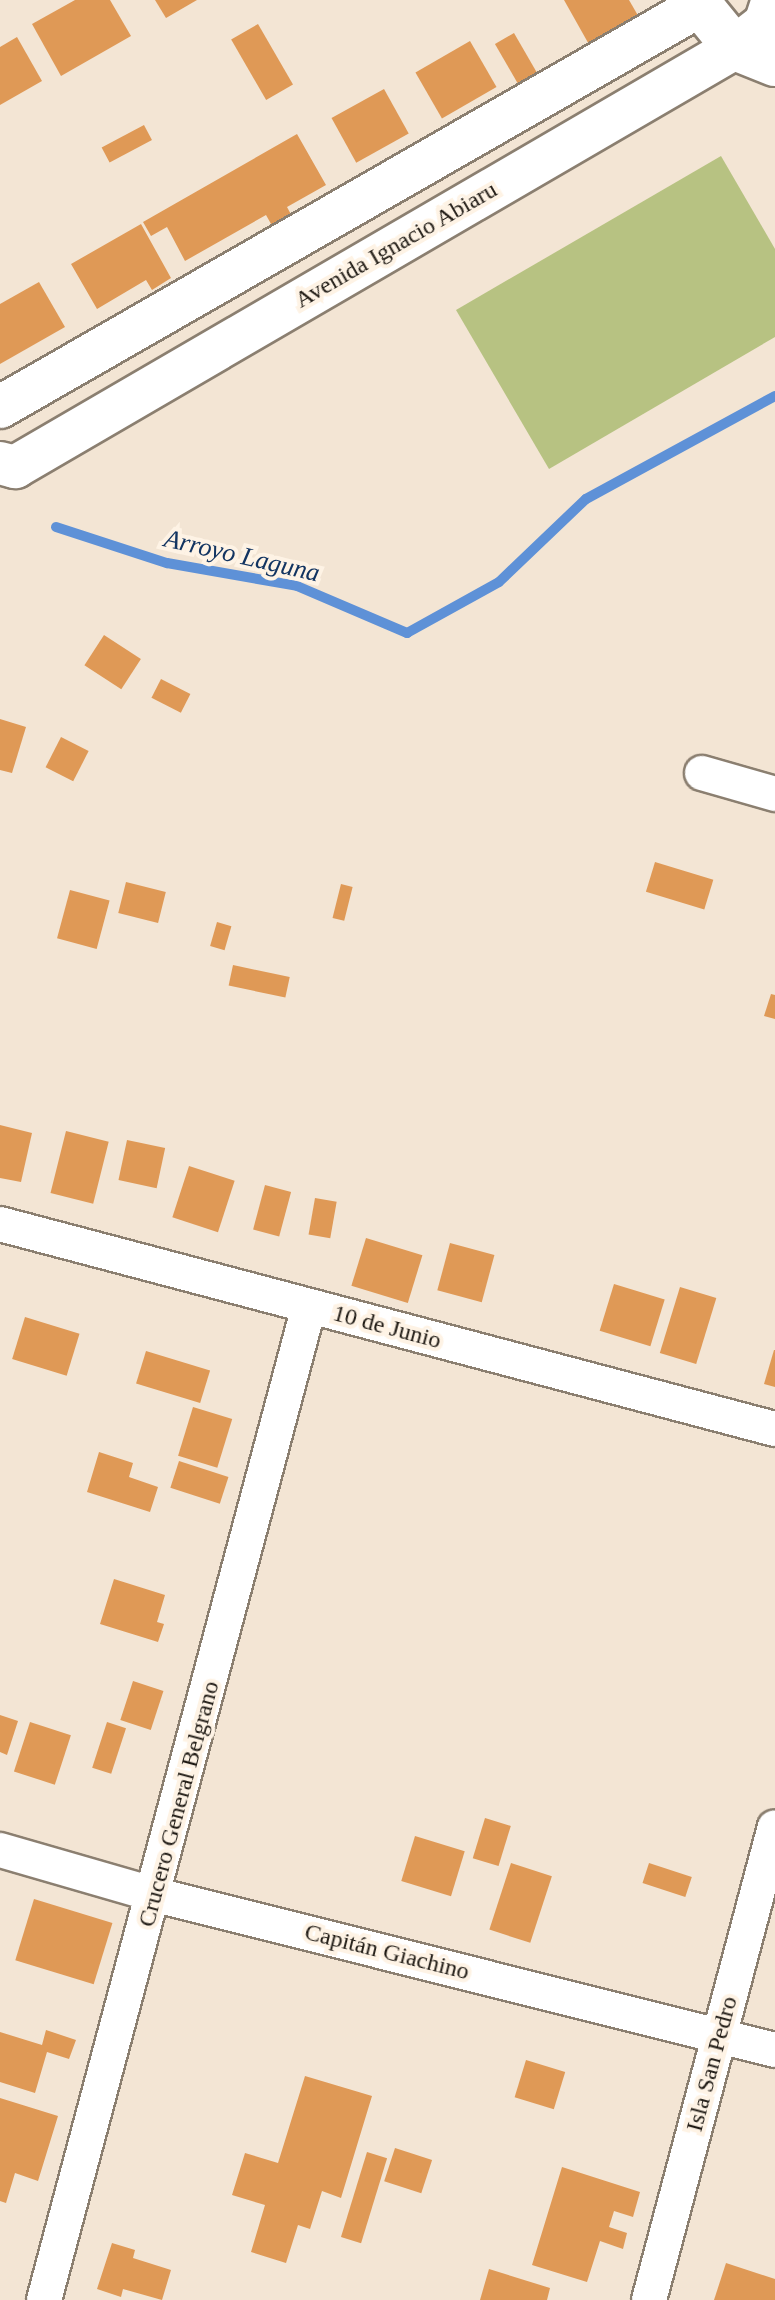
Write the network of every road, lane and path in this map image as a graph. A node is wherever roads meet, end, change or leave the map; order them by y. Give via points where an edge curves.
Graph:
1 (774, 0) edge
2 (702, 2) edge
3 (735, 48) junction
4 (775, 64) edge
5 (0, 407) edge
6 (0, 463) edge
7 (702, 773) dead end
8 (775, 794) edge
9 (0, 1224) edge
10 (309, 1306) junction
11 (775, 1429) edge
12 (775, 1827) edge
13 (0, 1850) edge
14 (156, 1895) junction
15 (720, 2035) junction
16 (775, 2050) edge
17 (44, 2300) edge
18 (649, 2300) edge

1 - 3 main road, Avenida Ignacio Abiaru via 766,24
2 - 3 main road
2 - 5 street
3 - 4 main road
3 - 6 street, Avenida Ignacio Abiaru via 15,467
7 - 8 street
9 - 10 street, 10 de Junio
10 - 11 street, 10 de Junio
10 - 14 street, Crucero General Belgrano
12 - 15 street, Isla San Pedro
13 - 14 street, Capitán Giachino
14 - 15 street, Capitán Giachino
14 - 17 street, Crucero General Belgrano
15 - 16 street, Capitán Giachino
15 - 18 street, Isla San Pedro

